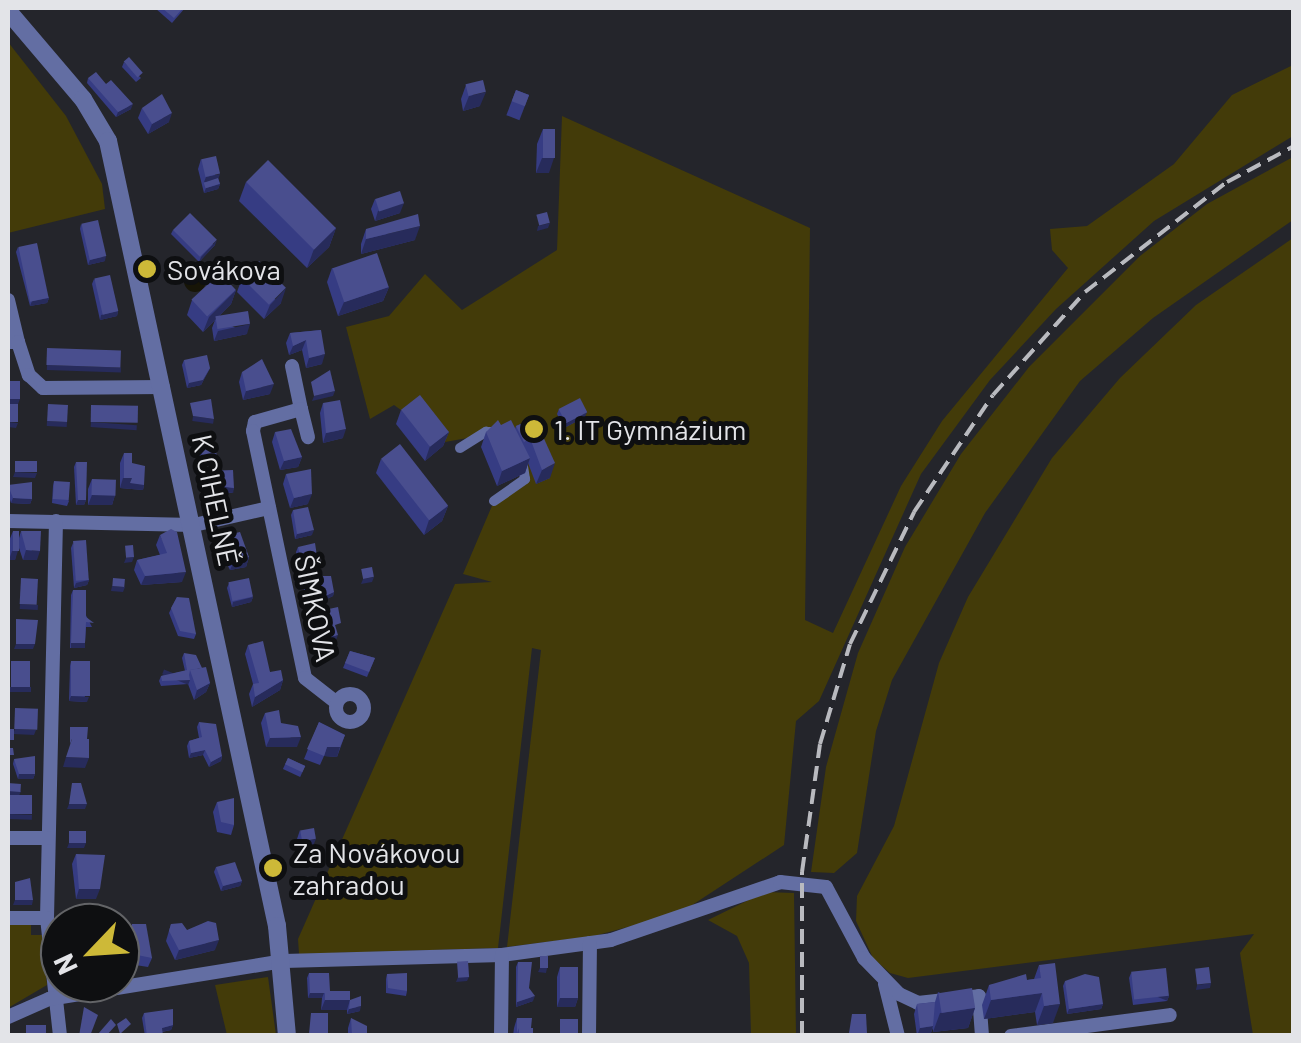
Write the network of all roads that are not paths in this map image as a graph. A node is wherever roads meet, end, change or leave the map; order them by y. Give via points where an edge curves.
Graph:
1 (8, 11) edge
2 (8, 300) edge
3 (13, 342) edge
4 (292, 366) dead end
5 (163, 387) junction
6 (302, 410) junction
7 (308, 437) dead end
8 (460, 448) dead end
9 (494, 501) dead end
10 (269, 508) junction
11 (8, 520) edge
12 (56, 521) junction
13 (194, 524) junction
14 (336, 702) dead end
15 (8, 838) edge
16 (47, 838) junction
17 (47, 903) edge
18 (8, 918) edge
19 (40, 918) edge
20 (590, 943) junction
21 (502, 954) junction
22 (284, 961) junction
23 (886, 984) junction
24 (140, 985) edge
25 (46, 1003) edge
26 (60, 1003) edge
27 (1170, 1015) dead end
28 (8, 1016) edge
29 (60, 1036) edge
30 (287, 1036) edge
31 (501, 1036) edge
32 (589, 1036) edge
33 (898, 1036) edge
34 (982, 1036) edge
35 (1011, 1036) edge

1 - 5 street, K CIHELNĚ via 83,99 108,141
2 - 3 street
3 - 5 street via 43,388
4 - 6 street
5 - 13 street, K CIHELNĚ
6 - 7 street
6 - 10 street, ŠIMKOVA via 253,424
8 - 9 street via 486,432 508,431 528,470 525,480
10 - 13 street
10 - 14 street, ŠIMKOVA via 306,678
11 - 12 street
12 - 13 street
12 - 16 street
13 - 22 street, K CIHELNĚ
15 - 16 street
16 - 17 street
18 - 19 street
20 - 21 street
20 - 23 street via 697,915 780,882 821,886
20 - 32 street
21 - 22 street
21 - 31 street
22 - 24 street
22 - 30 street, K CIHELNĚ
23 - 33 street
23 - 34 street via 918,1003 979,996
25 - 28 street
26 - 29 street
27 - 35 street

